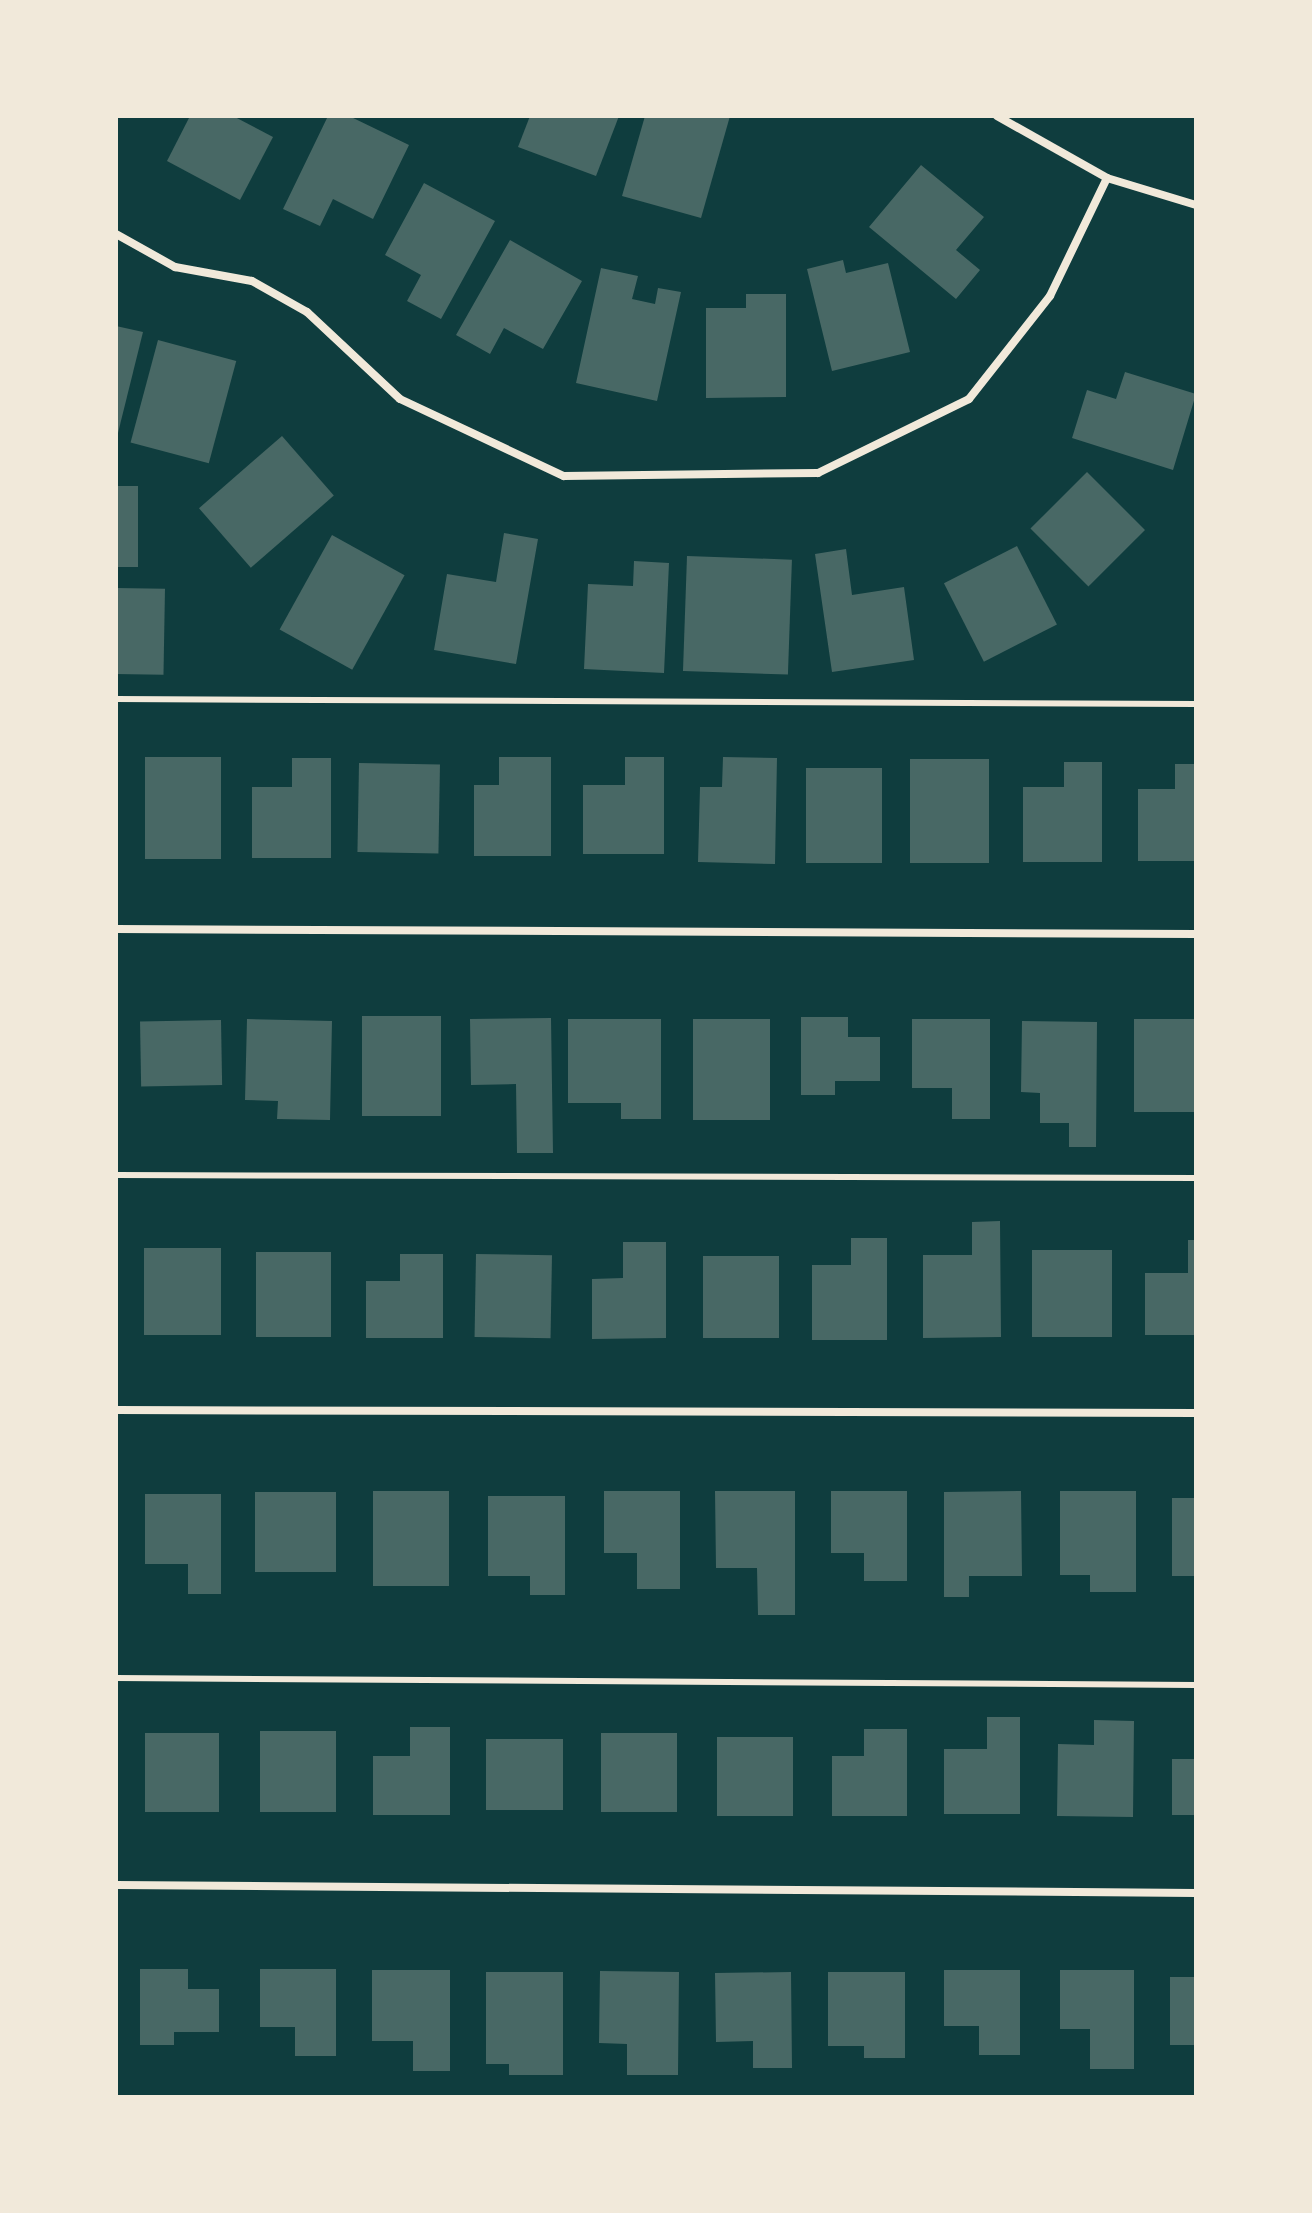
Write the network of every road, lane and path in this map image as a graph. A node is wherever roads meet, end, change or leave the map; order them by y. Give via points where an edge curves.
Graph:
1 (997, 116) edge
2 (1107, 178) junction
3 (1196, 205) edge
4 (116, 234) edge
5 (116, 699) edge
6 (1196, 704) edge
7 (116, 929) edge
8 (1196, 934) edge
9 (116, 1175) edge
10 (1196, 1178) edge
11 (116, 1410) edge
12 (1196, 1413) edge
13 (116, 1678) edge
14 (1196, 1685) edge
15 (116, 1885) edge
16 (1196, 1893) edge

1 - 2 street
2 - 3 street
2 - 4 street via 1050,296 969,399 818,473 564,476 400,399 307,312 252,281 175,267
5 - 6 lane
7 - 8 street
9 - 10 lane
11 - 12 street
13 - 14 lane
15 - 16 street

